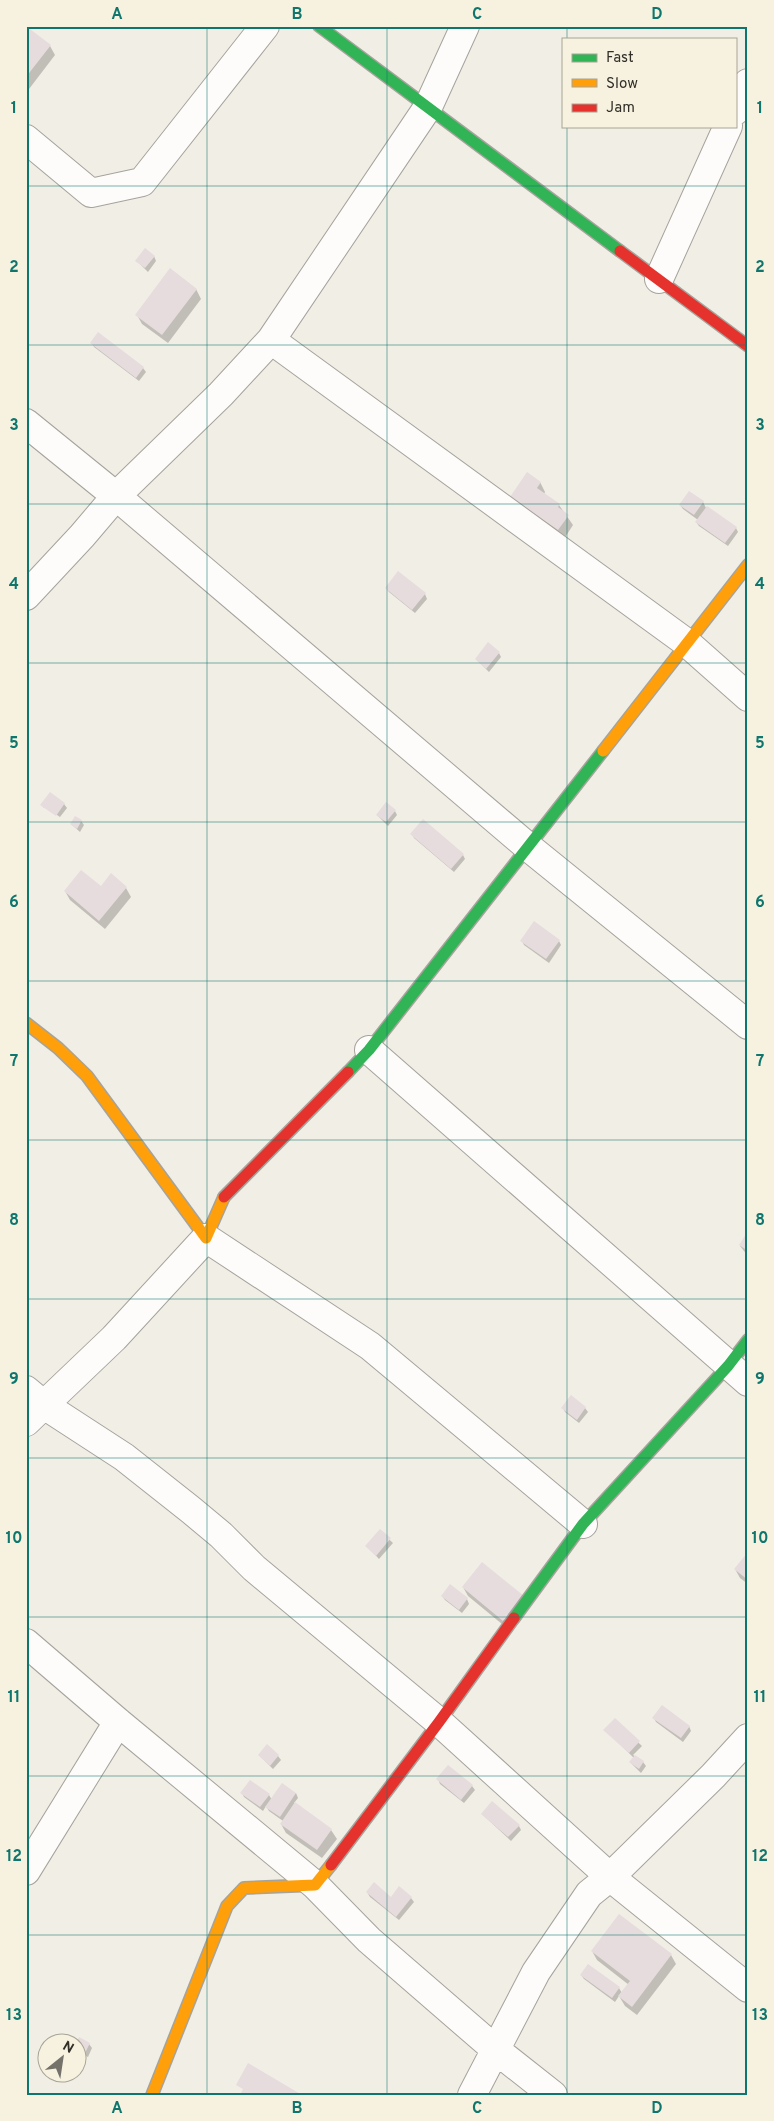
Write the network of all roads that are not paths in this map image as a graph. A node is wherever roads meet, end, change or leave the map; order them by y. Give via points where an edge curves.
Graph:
1 (265, 26) edge
2 (319, 26) edge
3 (466, 26) edge
4 (748, 83) edge
5 (428, 107) junction
6 (736, 109) edge
7 (727, 128) edge
8 (26, 139) edge
9 (659, 279) junction
10 (271, 340) junction
11 (748, 346) edge
12 (26, 423) edge
13 (116, 496) junction
14 (748, 565) edge
15 (26, 596) edge
16 (687, 643) junction
17 (748, 697) edge
18 (527, 846) junction
19 (26, 1023) edge
20 (748, 1026) edge
21 (369, 1050) junction
22 (206, 1238) junction
23 (748, 1340) edge
24 (738, 1374) edge
25 (32, 1406) edge
26 (583, 1524) junction
27 (26, 1643) edge
28 (118, 1722) junction
29 (439, 1722) junction
30 (748, 1738) edge
31 (26, 1871) edge
32 (610, 1877) junction
33 (315, 1885) junction
34 (748, 1988) edge
35 (496, 2050) junction
36 (152, 2095) edge
37 (472, 2095) edge
38 (553, 2095) edge

1 - 8 street via 142,182 91,193
2 - 5 street
3 - 5 street
4 - 6 street
5 - 9 street
5 - 10 street
7 - 9 street
9 - 11 street
10 - 13 street via 221,394
10 - 16 street
12 - 13 street
13 - 15 street
13 - 18 street
14 - 16 street
16 - 17 street
16 - 18 street
18 - 20 street
18 - 21 street
19 - 22 street via 87,1076
21 - 22 street via 223,1198
21 - 24 street
22 - 25 street via 114,1338
22 - 26 street via 370,1346
23 - 24 street
24 - 26 street
25 - 29 street via 124,1457 221,1535 254,1568
26 - 29 street
27 - 28 street
28 - 31 street
28 - 33 street
29 - 32 street
29 - 33 street
30 - 32 street
32 - 34 street
32 - 35 street via 589,1894 536,1972
33 - 35 street via 369,1940
33 - 36 street via 244,1888 227,1906
35 - 37 street
35 - 38 street

